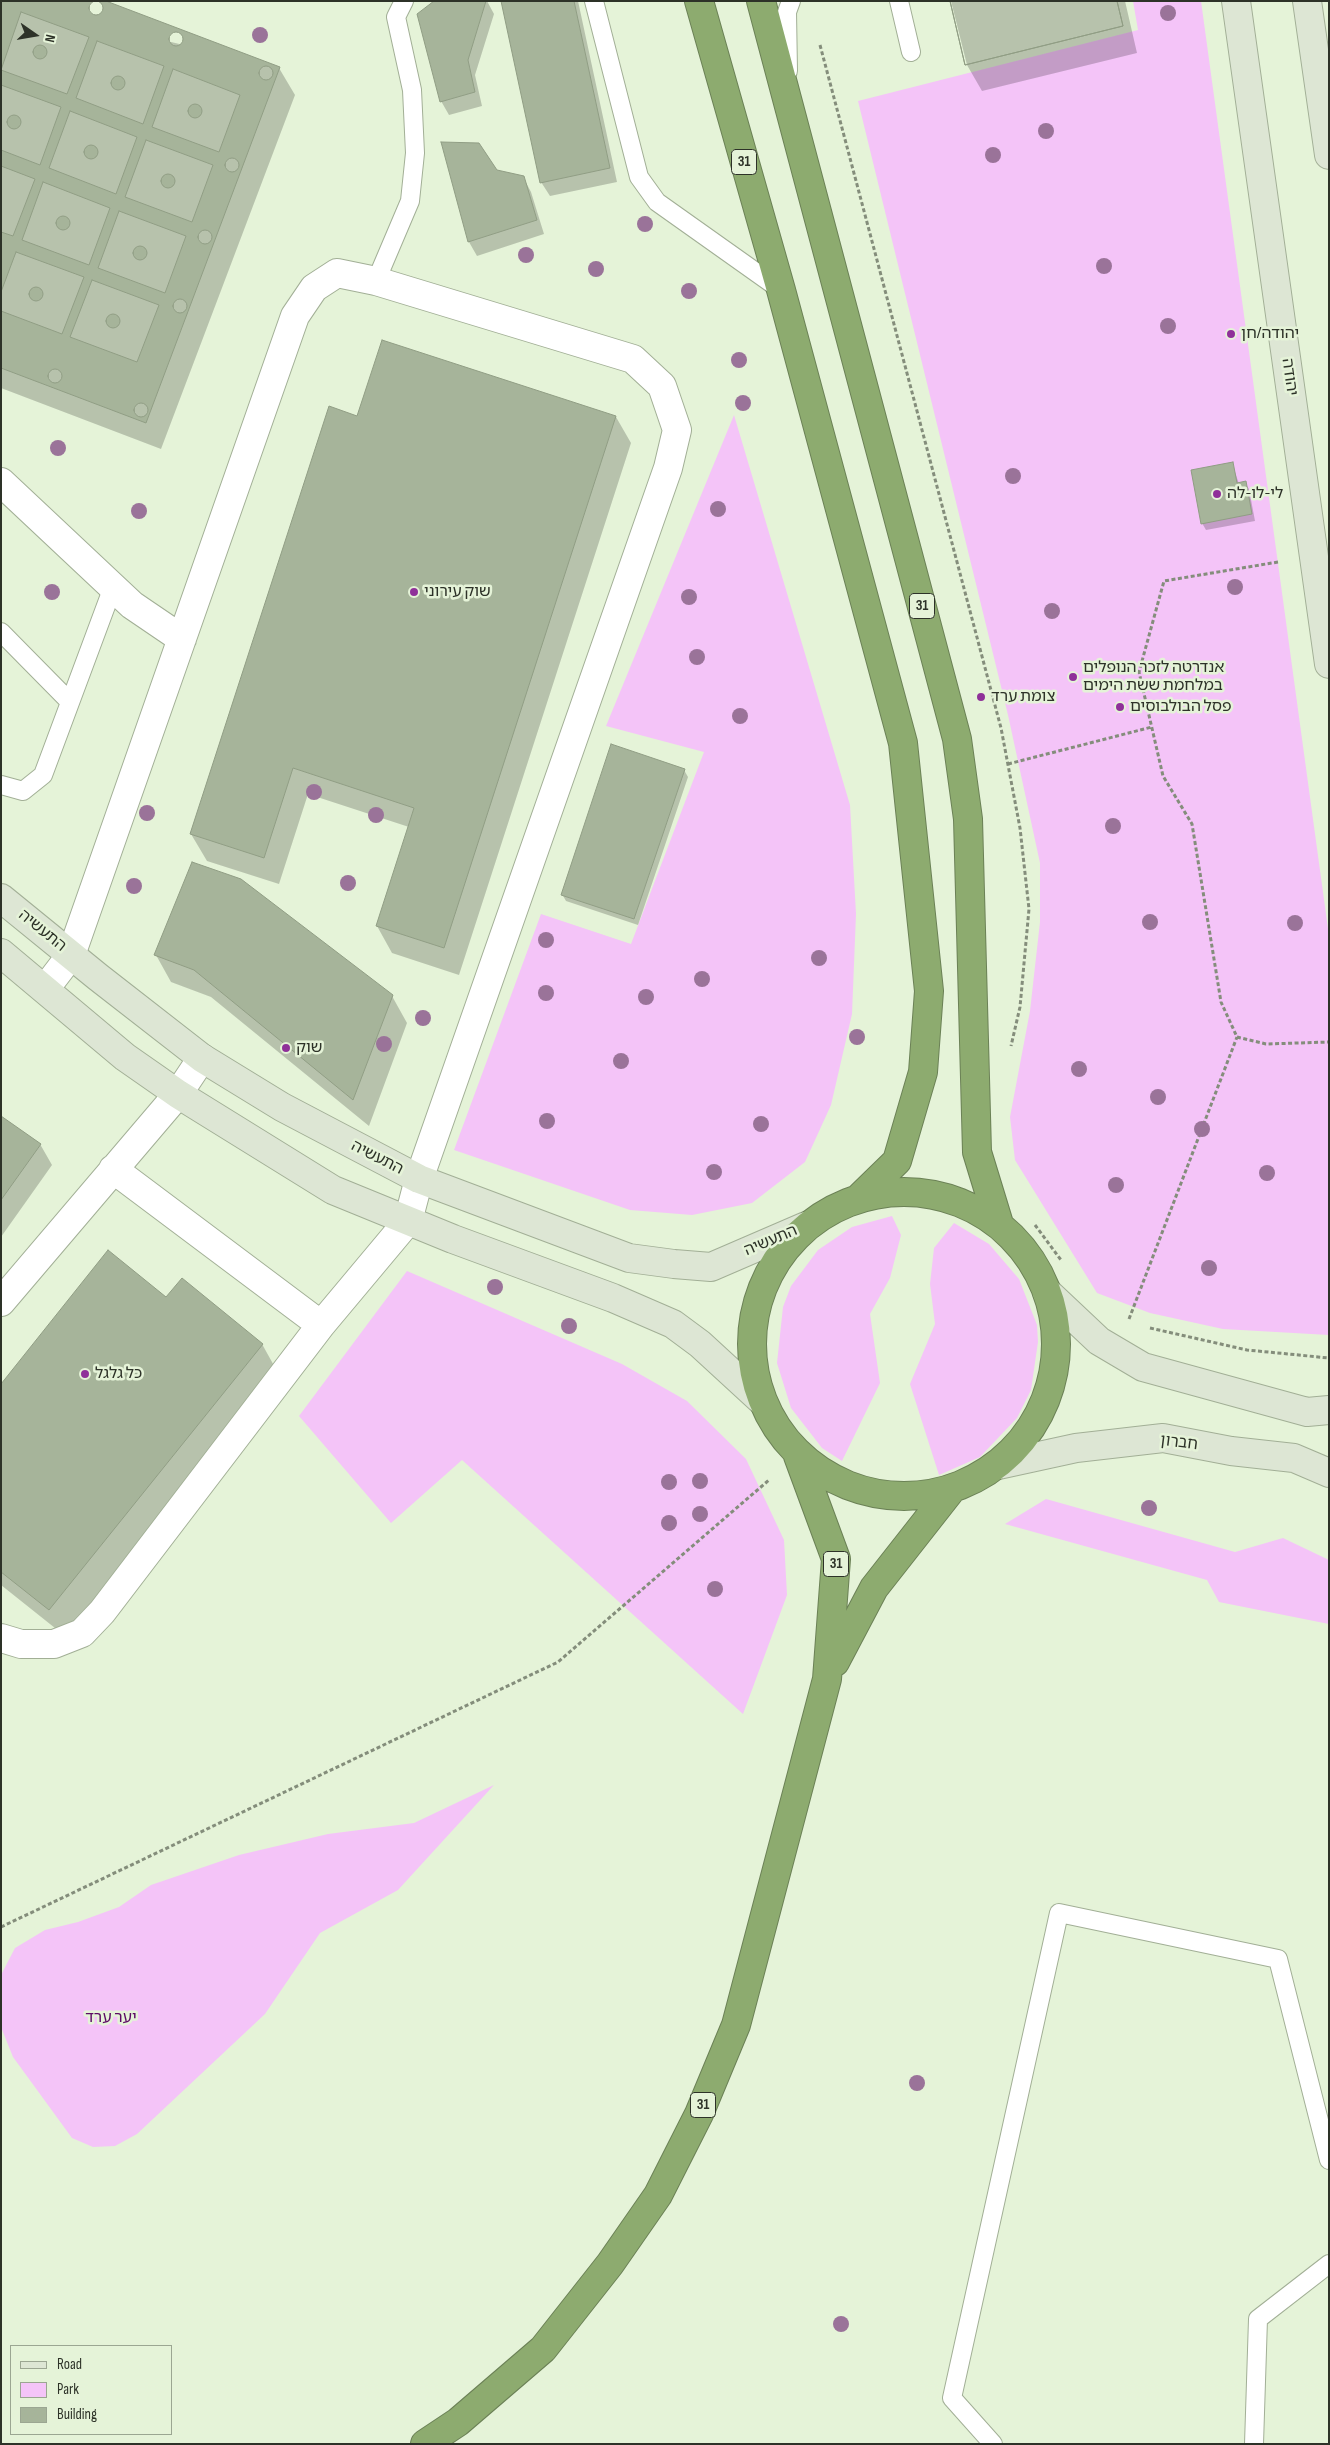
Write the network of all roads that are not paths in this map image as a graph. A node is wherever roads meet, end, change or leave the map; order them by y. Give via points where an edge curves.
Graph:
1 (404, 1) edge
2 (594, 1) edge
3 (699, 1) edge
4 (761, 1) edge
5 (791, 1) edge
6 (899, 1) edge
7 (1236, 1) edge
8 (1307, 1) edge
9 (911, 52) dead end
10 (789, 107) junction
11 (1329, 155) edge
12 (376, 281) junction
13 (781, 290) junction
14 (1, 482) edge
15 (113, 587) junction
16 (1324, 601) edge
17 (1, 632) edge
18 (182, 639) junction
19 (1329, 664) edge
20 (70, 702) junction
21 (1, 786) edge
22 (1, 898) edge
23 (1, 953) edge
24 (71, 955) junction
25 (45, 989) junction
26 (202, 1058) junction
27 (178, 1094) junction
28 (113, 1169) junction
29 (419, 1179) junction
30 (859, 1198) junction
31 (408, 1221) junction
32 (999, 1224) junction
33 (806, 1226) junction
34 (1047, 1292) junction
35 (1, 1302) edge
36 (320, 1325) junction
37 (762, 1401) junction
38 (1329, 1410) edge
39 (798, 1456) junction
40 (998, 1465) junction
41 (1329, 1473) edge
42 (951, 1490) junction
43 (1, 1638) edge
44 (827, 1680) junction
45 (1329, 2160) edge
46 (1329, 2264) edge
47 (426, 2444) edge
48 (993, 2444) edge
49 (1254, 2444) edge

1 - 12 lane via 396,18 412,90 415,154 410,201
2 - 13 lane via 639,178 657,202
3 - 13 highway, 31
4 - 10 highway, 31
5 - 10 lane via 787,12
6 - 9 lane
7 - 16 street, יהודה via 1313,556
8 - 11 street
10 - 32 highway, 31 via 957,739 968,819 977,1152
12 - 18 street via 337,272 314,288 295,316
12 - 29 street via 633,358 662,386 677,430 668,468
13 - 30 highway, 31 via 903,743 929,991 923,1072 897,1160
14 - 15 street
15 - 18 street via 132,605
15 - 20 lane
16 - 19 street, יהודה
17 - 20 lane
18 - 24 street
20 - 21 lane via 43,775 23,790
22 - 24 street, התעשיה
23 - 25 street
24 - 25 street
24 - 26 street, התעשיה
25 - 27 street via 125,1057
26 - 27 street
26 - 29 street, התעשיה via 291,1111
27 - 28 street
27 - 31 street via 332,1190
28 - 35 street
28 - 36 street
29 - 31 street
29 - 33 street, התעשיה via 629,1258 674,1264 711,1267
30 - 32 highway, 31 via 908,1191 956,1200
30 - 33 highway, 31 via 831,1209
31 - 36 street
31 - 37 street via 673,1324 700,1344
32 - 34 highway, 31 via 1028,1254
33 - 37 highway, 31 via 775,1262 756,1306 751,1354
34 - 38 street via 1098,1341 1143,1367 1307,1412
34 - 40 highway, 31 via 1056,1329 1055,1367 1045,1404 1025,1438
36 - 43 street via 102,1612 82,1633 54,1644 21,1644
37 - 39 highway, 31 via 777,1430
39 - 42 highway, 31 via 831,1480 870,1494 911,1498
39 - 44 highway, 31 via 836,1559
40 - 41 street, חברון via 1076,1448 1163,1438 1231,1451 1294,1458
40 - 42 highway, 31
42 - 44 highway, 31 via 874,1588
44 - 47 highway, 31 via 736,2025 700,2114 658,2196 543,2349 458,2422
45 - 48 lane via 1278,1959 1059,1913 952,2398
46 - 49 lane via 1258,2319

